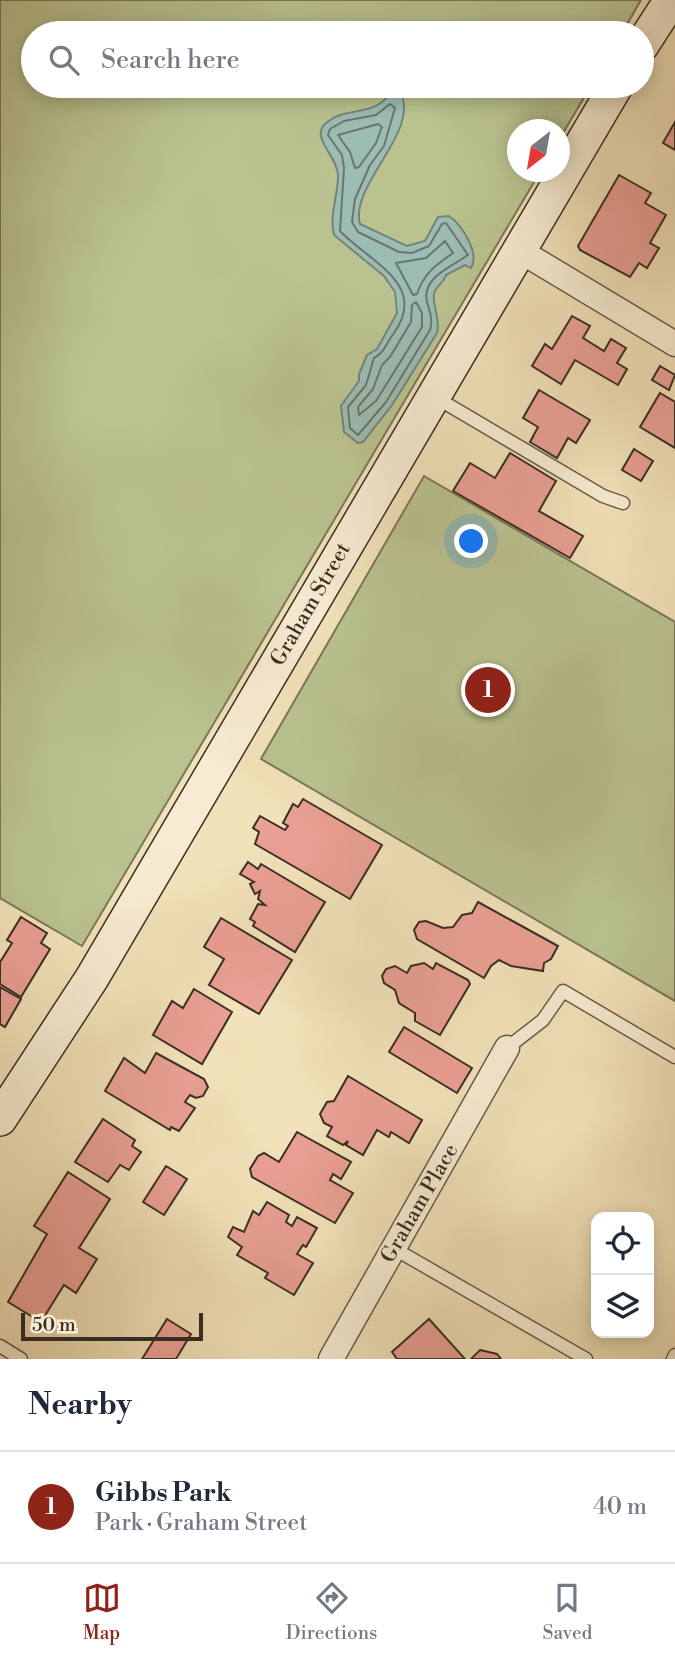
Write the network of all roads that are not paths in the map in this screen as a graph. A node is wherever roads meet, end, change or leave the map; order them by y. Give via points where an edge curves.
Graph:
1 (671, 0) edge
2 (654, 26) edge
3 (609, 98) edge
4 (517, 249) junction
5 (675, 344) edge
6 (432, 395) junction
7 (623, 503) dead end
8 (507, 1048) joint
9 (675, 1057) edge
10 (0, 1119) edge
11 (393, 1248) junction
12 (0, 1346) edge
13 (21, 1359) edge
14 (331, 1359) edge
15 (586, 1359) edge

1 - 2 street
3 - 4 street, Graham Street
4 - 5 street
4 - 6 street, Graham Street
6 - 7 lane via 603,496
6 - 10 street, Graham Street via 92,978
8 - 9 lane via 543,1020 563,990
8 - 11 street, Graham Place
11 - 14 street, Graham Place
11 - 15 lane
12 - 13 lane

